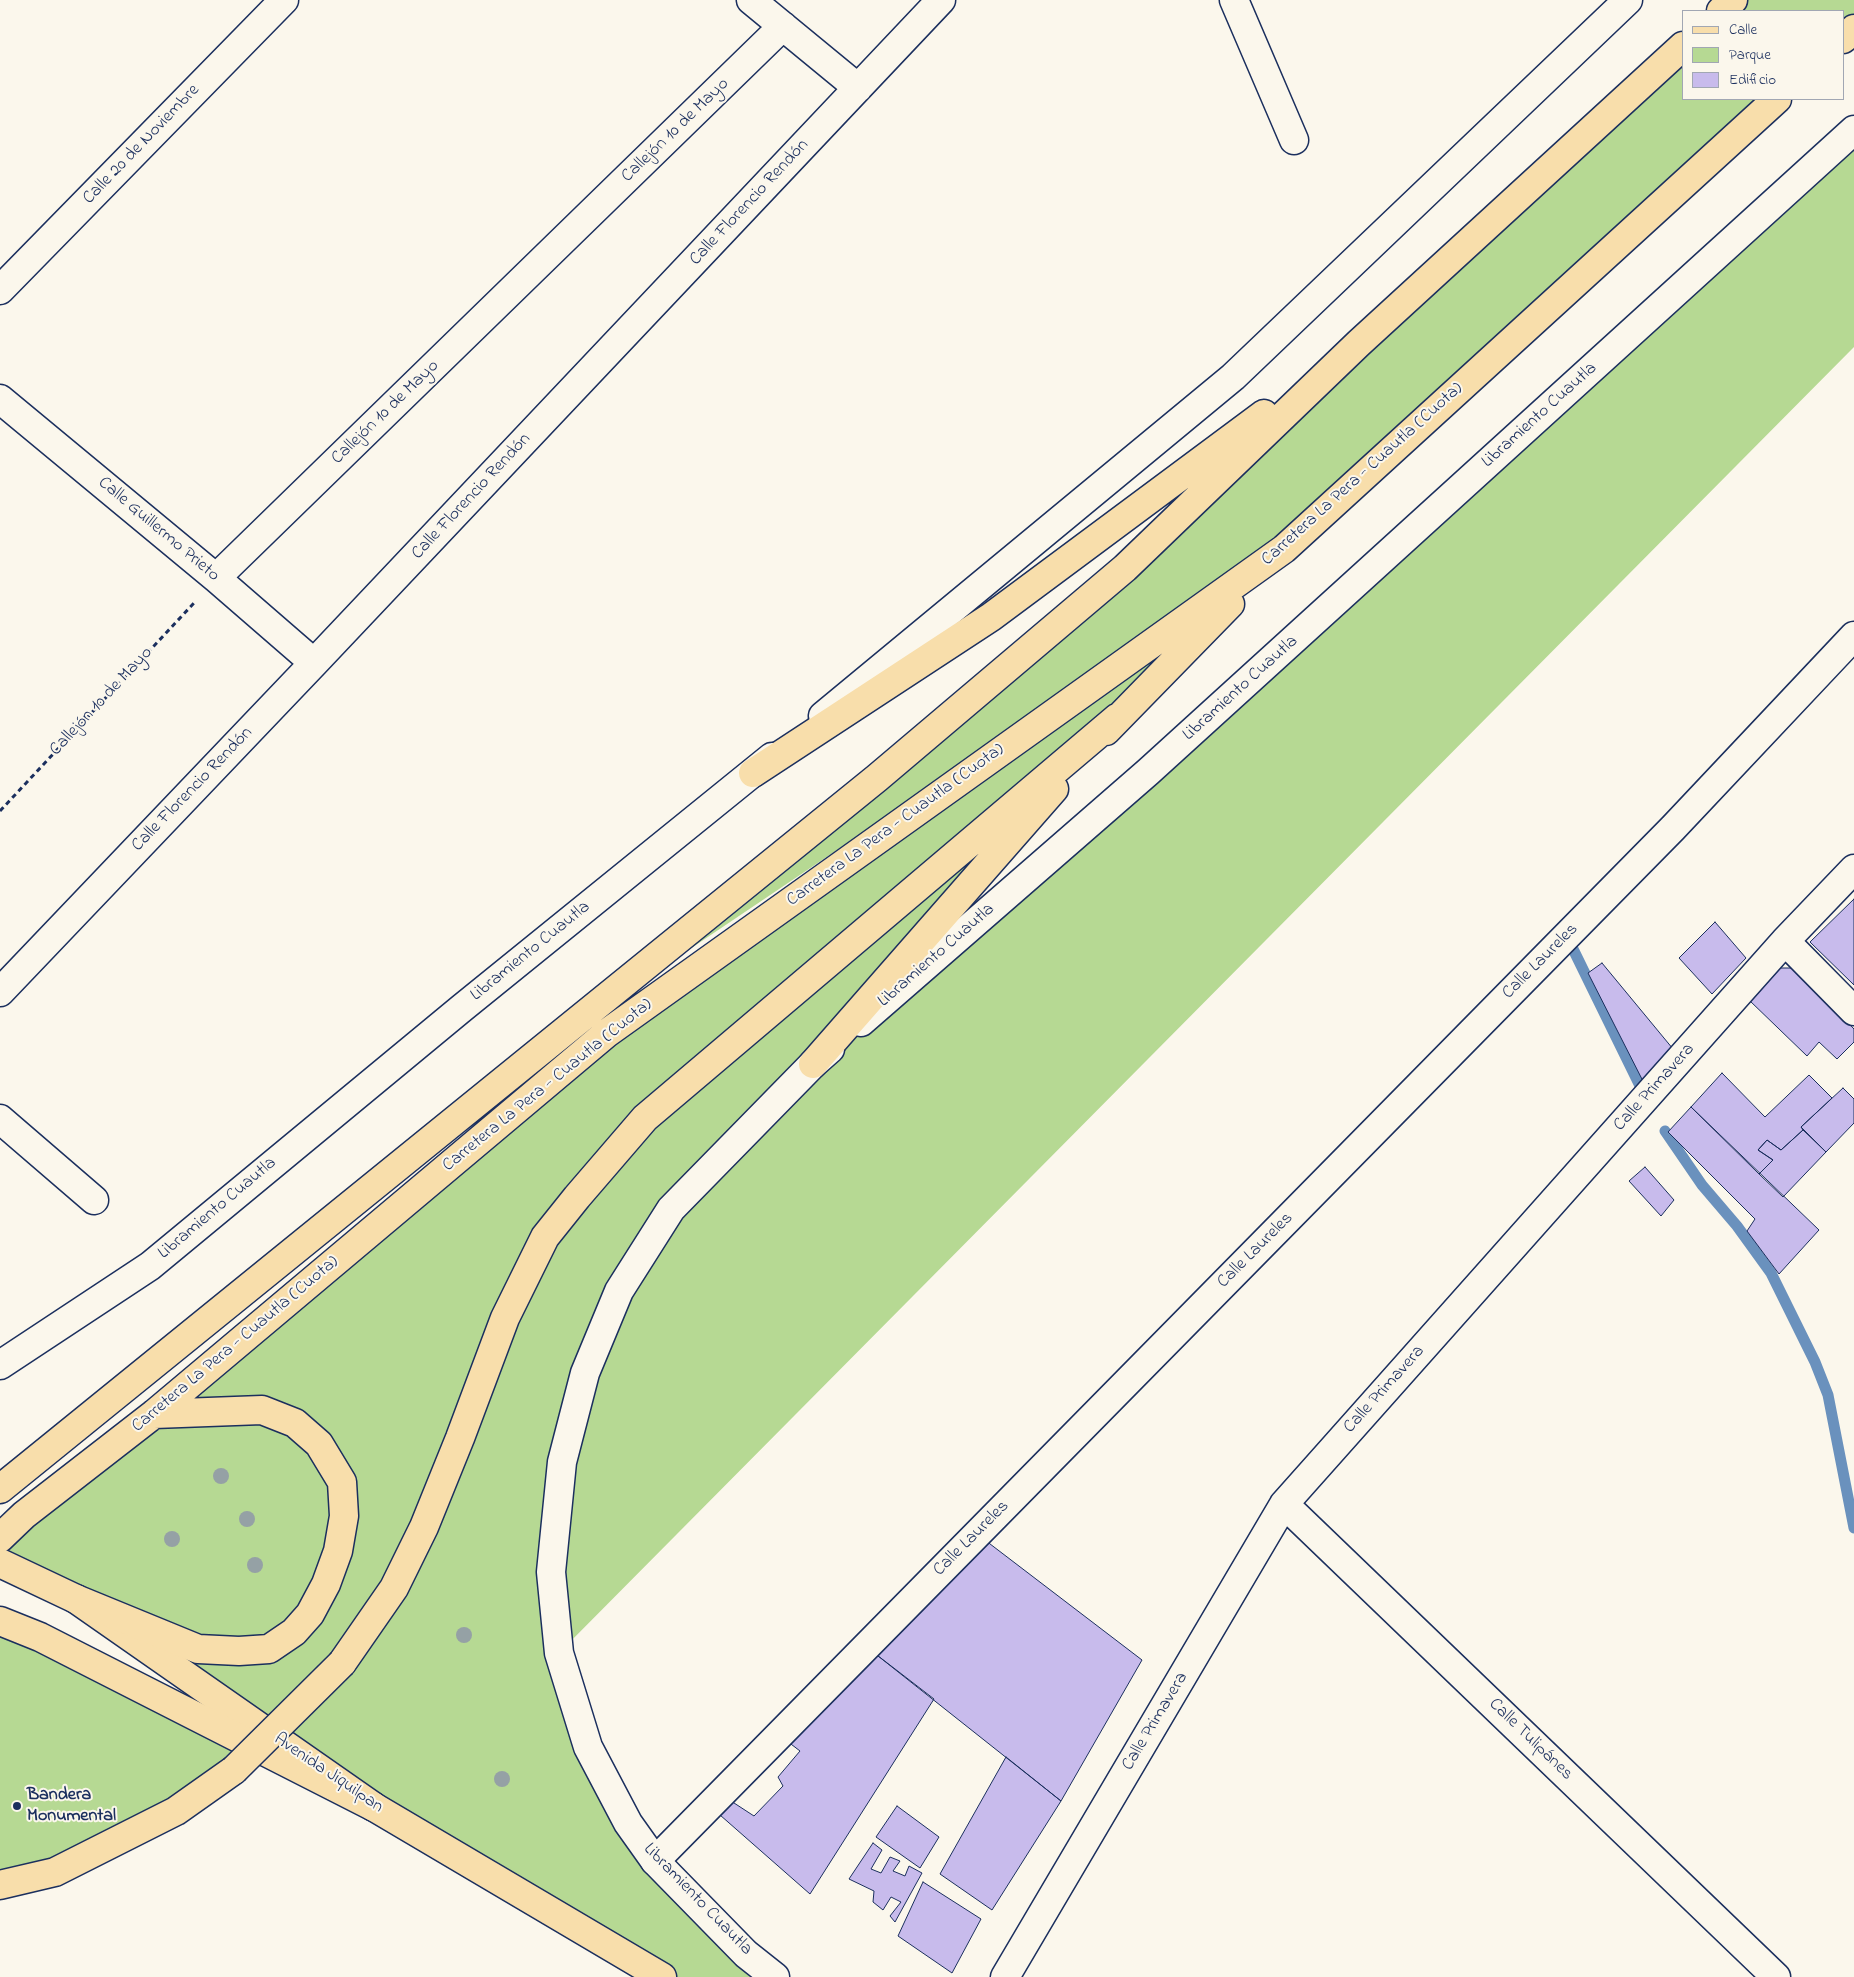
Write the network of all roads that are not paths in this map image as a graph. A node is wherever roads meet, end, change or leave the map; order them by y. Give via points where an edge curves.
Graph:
1 (284, 0) edge
2 (751, 0) edge
3 (941, 0) edge
4 (1628, 0) edge
5 (1733, 0) edge
6 (1244, 5) edge
7 (1722, 10) edge
8 (783, 26) junction
9 (1854, 29) edge
10 (1844, 38) edge
11 (1682, 47) edge
12 (858, 88) junction
13 (1776, 100) edge
14 (1854, 130) edge
15 (1294, 140) dead end
16 (0, 290) edge
17 (1359, 343) junction
18 (0, 399) edge
19 (1284, 549) junction
20 (216, 578) junction
21 (1854, 636) edge
22 (314, 663) junction
23 (1117, 718) junction
24 (753, 773) junction
25 (1854, 869) edge
26 (1785, 942) junction
27 (0, 992) edge
28 (1854, 1011) edge
29 (813, 1064) junction
30 (0, 1120) edge
31 (94, 1200) dead end
32 (0, 1365) edge
33 (154, 1414) junction
34 (0, 1489) edge
35 (1284, 1504) junction
36 (0, 1538) edge
37 (0, 1564) edge
38 (76, 1599) junction
39 (0, 1621) edge
40 (374, 1807) junction
41 (655, 1861) junction
42 (0, 1885) edge
43 (662, 1977) edge
44 (774, 1977) edge
45 (1005, 1977) edge
46 (1776, 1977) edge

1 - 16 street, Calle 20 de Noviembre
2 - 8 street
3 - 12 street, Calle Florencio Rendón
4 - 24 street, Libramiento Cuautla via 1233,377
5 - 7 main road
6 - 15 street
8 - 12 street
8 - 20 street, Callejón 10 de Mayo
9 - 10 main road
11 - 17 main road, Carretera La Pera - Cuautla (Cuota)
12 - 22 street, Calle Florencio Rendón
13 - 19 main road, Carretera La Pera - Cuautla (Cuota)
14 - 29 street, Libramiento Cuautla via 1148,772
17 - 24 main road via 991,617
17 - 34 main road, Carretera La Pera - Cuautla (Cuota) via 1125,568 885,771
18 - 20 street, Calle Guillermo Prieto
19 - 23 main road
19 - 33 main road, Carretera La Pera - Cuautla (Cuota) via 607,1033
20 - 22 street, Calle Guillermo Prieto
21 - 41 street, Calle Laureles via 1673,828
22 - 27 street, Calle Florencio Rendón
23 - 29 main road
23 - 42 main road, bridge via 645,1118 577,1197 545,1237 505,1318 424,1527 394,1588 342,1663 234,1770 176,1811 55,1872
24 - 32 street, Libramiento Cuautla via 150,1266
25 - 26 street, Calle Primavera
26 - 28 street
26 - 35 street, Calle Primavera
29 - 41 street, Libramiento Cuautla via 671,1209 619,1291 585,1373 562,1462 551,1572 559,1653 588,1747 628,1823
30 - 31 street
33 - 36 main road, Carretera La Pera - Cuautla (Cuota) via 24,1515
33 - 38 main road via 262,1410 295,1423 319,1444 342,1482 344,1516 338,1551 326,1584 310,1614 294,1632 269,1649 240,1651 198,1649
35 - 45 street, Calle Primavera
35 - 46 street, Calle Tulipánes
37 - 38 main road, Avenida Jiquilpan
38 - 40 main road, Avenida Jiquilpan
39 - 40 main road via 40,1637
40 - 43 main road, Avenida Jiquilpan
41 - 44 street, Libramiento Cuautla via 746,1954

